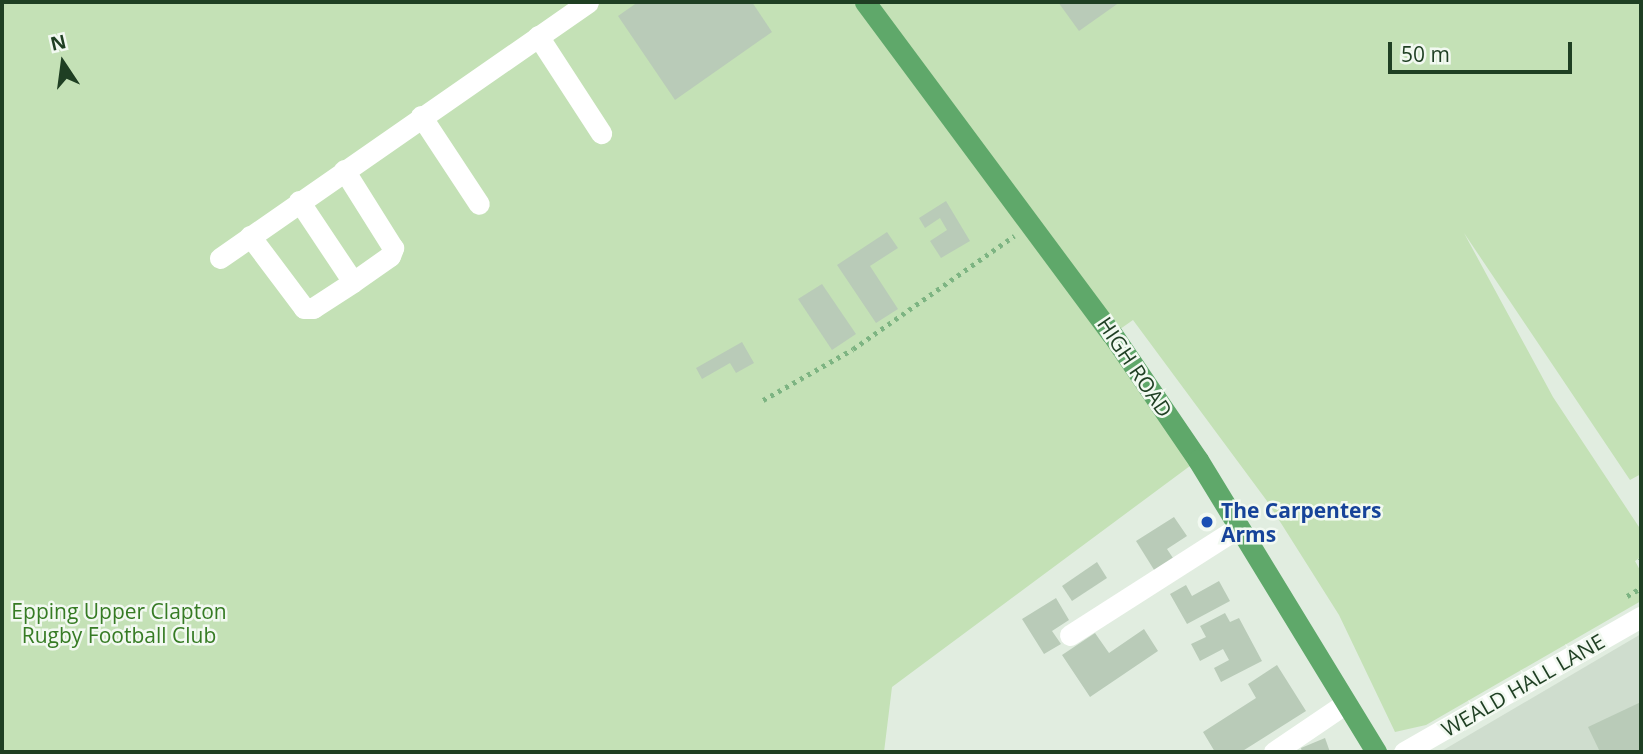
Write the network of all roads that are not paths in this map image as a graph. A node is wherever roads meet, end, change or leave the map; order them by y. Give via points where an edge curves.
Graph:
1 (588, 2) edge
2 (869, 3) edge
3 (538, 36) junction
4 (421, 116) junction
5 (601, 133) dead end
6 (344, 170) junction
7 (299, 201) junction
8 (479, 204) dead end
9 (250, 236) junction
10 (220, 258) dead end
11 (353, 282) junction
12 (1237, 528) junction
13 (1641, 617) edge
14 (1070, 635) dead end
15 (1346, 703) junction
16 (1274, 752) edge
17 (1376, 752) edge
18 (1404, 752) edge

1 - 3 street
2 - 12 main road, HIGH ROAD via 1032,223 1198,460
3 - 4 street
3 - 5 street
4 - 6 street
4 - 8 street
6 - 7 street
6 - 11 street via 393,248 390,256
7 - 9 street
7 - 11 street
9 - 10 street
9 - 11 street via 304,308 313,308
12 - 14 street
12 - 15 main road, HIGH ROAD
13 - 18 street, WEALD HALL LANE
15 - 16 street
15 - 17 main road, HIGH ROAD

